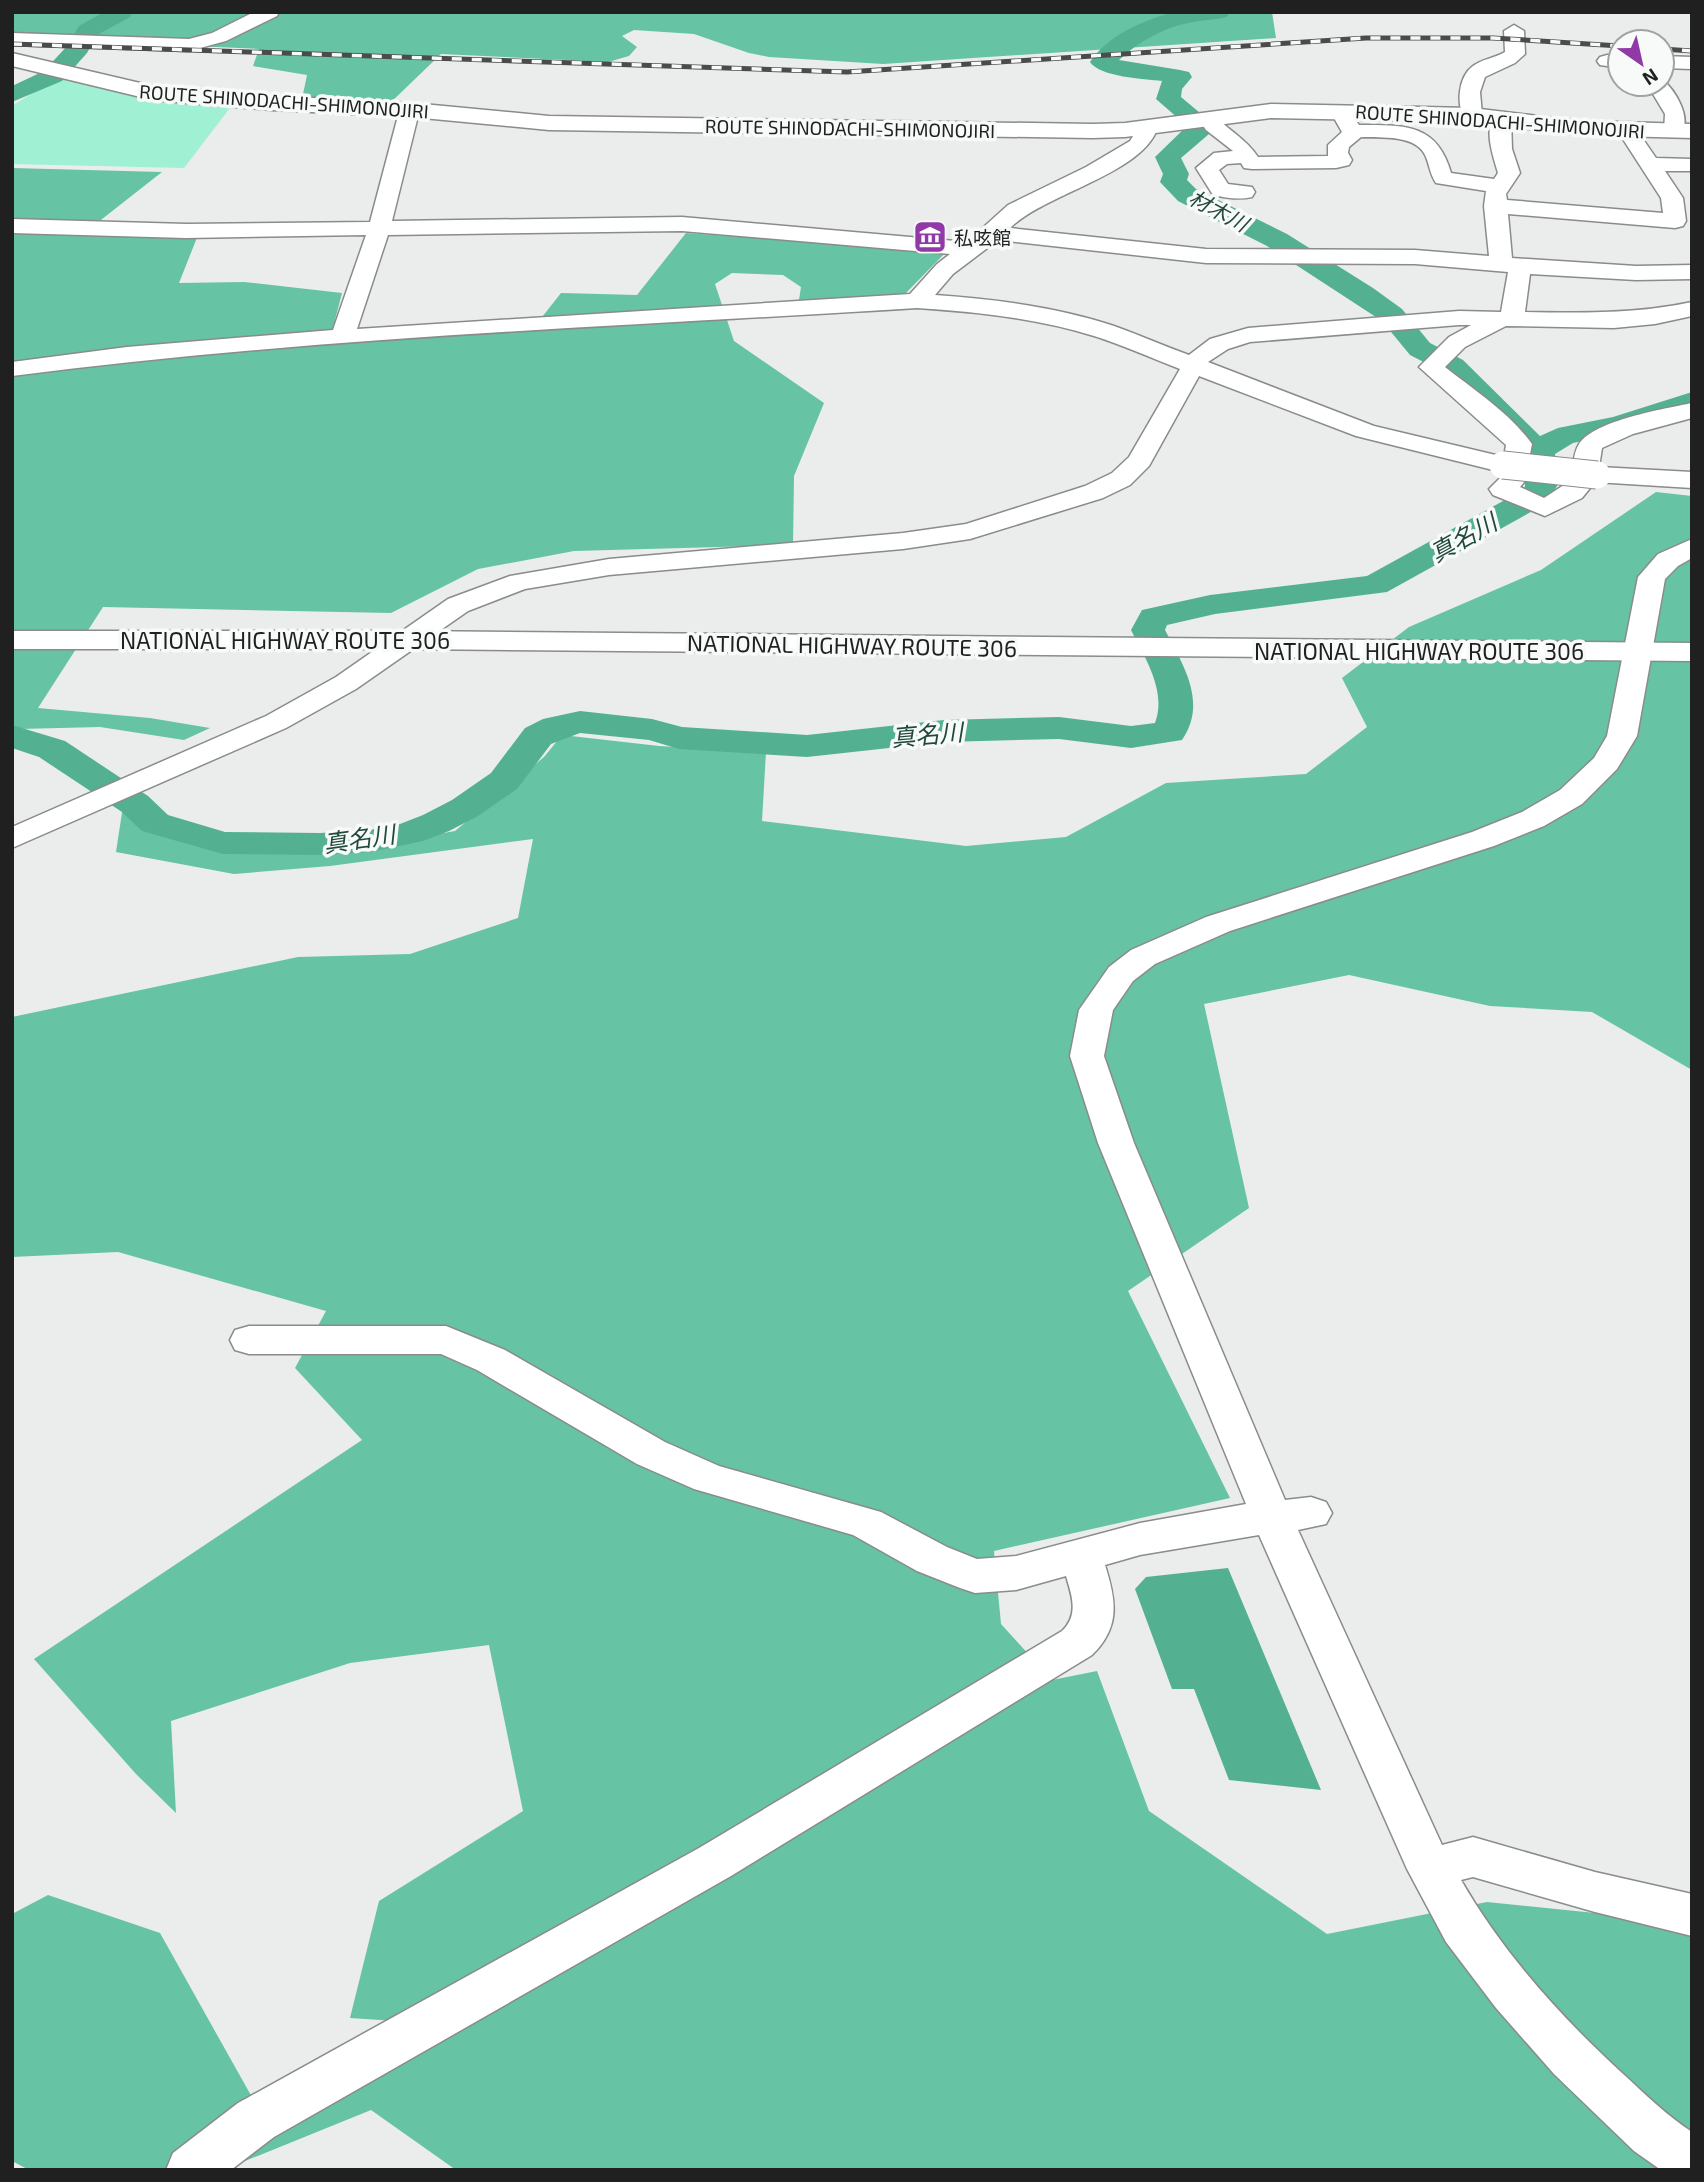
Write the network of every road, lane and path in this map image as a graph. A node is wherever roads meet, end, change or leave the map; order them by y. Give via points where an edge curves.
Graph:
1 (270, 12) edge
2 (1514, 31) dead end
3 (12, 40) edge
4 (12, 59) edge
5 (1665, 98) edge
6 (412, 110) junction
7 (1340, 110) junction
8 (1472, 115) junction
9 (1199, 119) junction
10 (1501, 119) junction
11 (1148, 127) junction
12 (1627, 130) junction
13 (1356, 131) junction
14 (1683, 131) edge
15 (1337, 152) junction
16 (1363, 153) dead end
17 (1399, 154) dead end
18 (1247, 156) junction
19 (1436, 157) junction
20 (1648, 164) junction
21 (1692, 164) edge
22 (1244, 192) dead end
23 (1498, 196) junction
24 (1623, 218) junction
25 (1683, 222) edge
26 (12, 226) edge
27 (379, 229) junction
28 (993, 233) junction
29 (971, 249) junction
30 (1631, 256) junction
31 (1513, 266) junction
32 (1692, 272) edge
33 (917, 301) junction
34 (1692, 309) edge
35 (1507, 319) junction
36 (343, 337) junction
37 (1194, 367) junction
38 (12, 369) edge
39 (1692, 410) edge
40 (1692, 480) edge
41 (1692, 547) edge
42 (12, 640) edge
43 (408, 640) junction
44 (1636, 652) junction
45 (1692, 652) edge
46 (12, 839) edge
47 (249, 1340) dead end
48 (1292, 1516) junction
49 (1081, 1554) junction
50 (1430, 1869) junction
51 (1692, 1916) edge
52 (1692, 2162) edge
53 (191, 2170) edge

1 - 3 street via 219,37 189,45
2 - 8 street via 1514,54 1485,64 1472,82
4 - 6 main road, ROUTE SHINODACHI-SHIMONOJIRI via 153,93
5 - 14 street
6 - 11 main road, ROUTE SHINODACHI-SHIMONOJIRI via 589,124 1093,131
6 - 27 street
7 - 8 main road, ROUTE SHINODACHI-SHIMONOJIRI
7 - 9 main road, ROUTE SHINODACHI-SHIMONOJIRI
7 - 13 street
8 - 10 main road, ROUTE SHINODACHI-SHIMONOJIRI
9 - 11 main road, ROUTE SHINODACHI-SHIMONOJIRI
9 - 18 street via 1239,144
10 - 12 main road, ROUTE SHINODACHI-SHIMONOJIRI
10 - 23 street via 1501,149 1508,173
11 - 28 street via 1137,145 1016,210
12 - 14 main road, ROUTE SHINODACHI-SHIMONOJIRI
12 - 20 street
13 - 15 street
13 - 19 street via 1412,136
15 - 16 street
15 - 18 street via 1340,160 1321,163 1252,163
17 - 19 street
18 - 22 street via 1222,158 1208,168 1221,190
19 - 23 street via 1444,178
20 - 21 street
20 - 25 street
23 - 24 street
23 - 31 street via 1501,258
24 - 25 street
24 - 30 street
26 - 27 street
27 - 29 street via 682,224
27 - 36 street
28 - 29 street
28 - 31 street via 1162,254 1427,259
29 - 33 street via 944,269
30 - 31 street
30 - 32 street
31 - 35 street
33 - 36 street
33 - 37 street via 1063,318
34 - 35 street via 1614,321
35 - 37 street via 1401,322 1248,335 1219,344 1201,355
35 - 39 street via 1457,342 1431,367 1519,444 1512,481 1502,489 1545,508 1579,487 1588,450 1602,437
36 - 38 street via 127,354
37 - 40 street, bridge via 1365,431 1503,464
37 - 43 street via 1140,461 1121,479 1094,492 956,533 609,567 520,582 458,605
41 - 44 street via 1668,560 1652,577
42 - 43 main road, NATIONAL HIGHWAY ROUTE 306
43 - 44 main road, NATIONAL HIGHWAY ROUTE 306
43 - 46 street via 346,683 276,722
44 - 45 main road, NATIONAL HIGHWAY ROUTE 306
44 - 48 street via 1622,736 1606,763 1571,797 1534,819 1483,839 1218,924 1156,952 1121,974 1096,1010 1087,1056 1116,1143
47 - 49 street via 446,1340 491,1360 651,1453 708,1478 866,1523 932,1559 975,1576 1016,1573
48 - 49 street via 1239,1521
48 - 50 street
49 - 53 street via 1097,1608 1087,1636 1077,1643 715,1862 301,2093 256,2120
50 - 51 street via 1473,1857
50 - 52 street via 1463,1927 1571,2058 1653,2134

